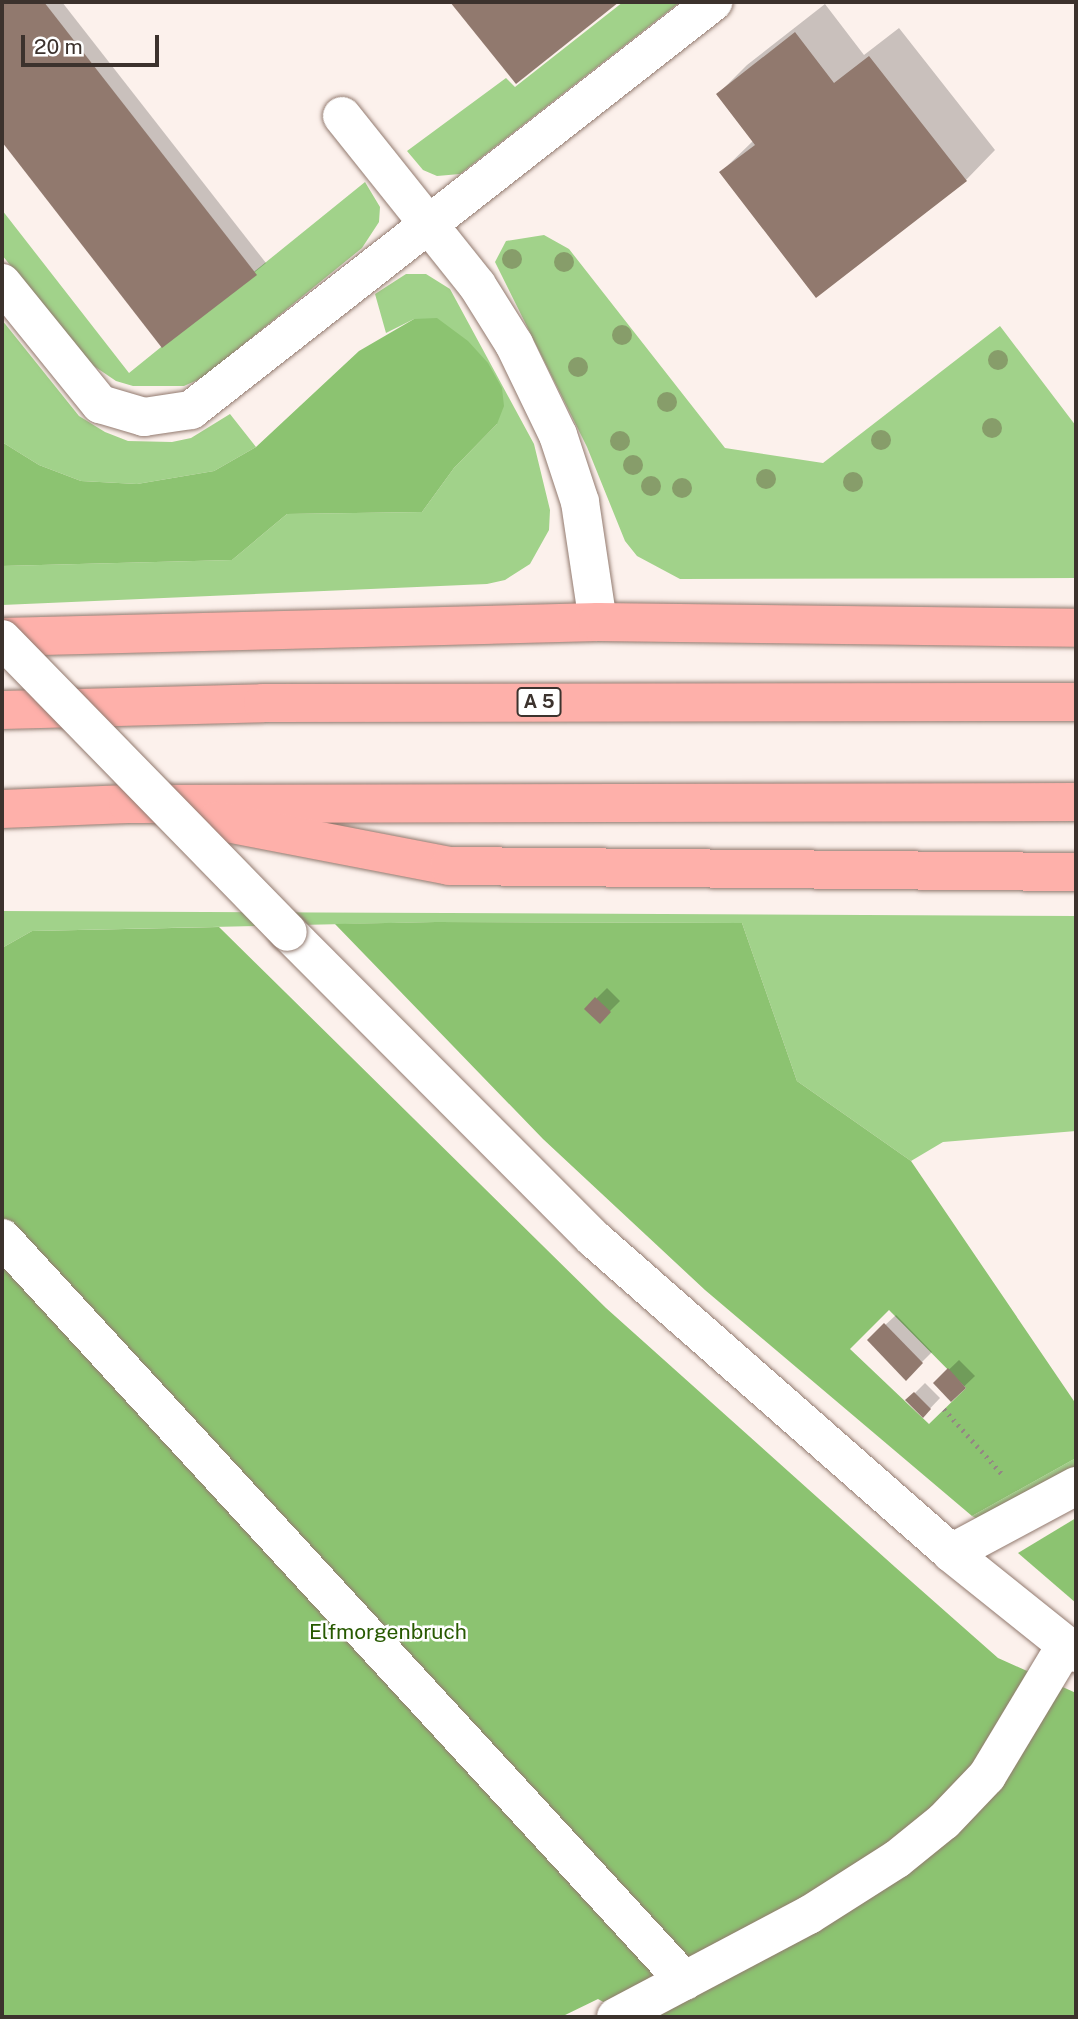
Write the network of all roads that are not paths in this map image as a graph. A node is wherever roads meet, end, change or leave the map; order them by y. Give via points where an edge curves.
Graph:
1 (713, 2) edge
2 (342, 116) dead end
3 (429, 226) junction
4 (2, 284) edge
5 (598, 622) junction
6 (1076, 628) edge
7 (2, 638) edge
8 (1076, 702) edge
9 (2, 710) edge
10 (1076, 802) edge
11 (128, 804) junction
12 (2, 809) edge
13 (1076, 872) edge
14 (2, 1238) edge
15 (1076, 1486) edge
16 (951, 1553) junction
17 (1071, 1650) edge
18 (685, 1981) junction
19 (616, 2017) edge

1 - 3 lane
2 - 3 lane
3 - 4 lane via 215,395 191,410 167,417 144,417 100,404
3 - 5 lane via 477,285 514,344 558,435 580,502
5 - 6 highway
5 - 7 highway
7 - 16 lane, bridge via 593,1238
8 - 9 highway, A 5 via 263,703
10 - 11 highway
11 - 12 highway
11 - 13 highway via 449,866
14 - 18 lane
15 - 16 lane
16 - 17 lane
17 - 18 lane via 987,1776 944,1821 897,1859 808,1915
18 - 19 lane

